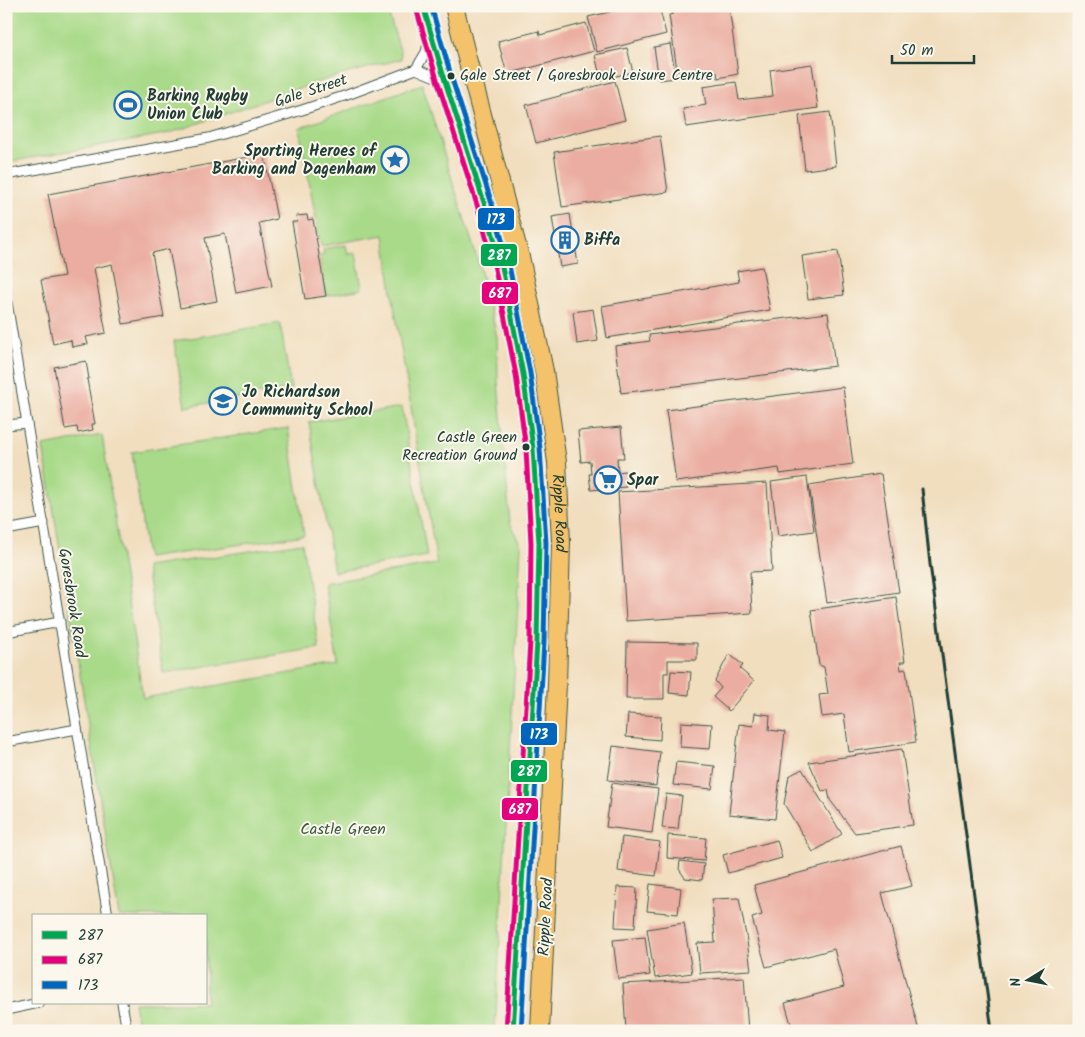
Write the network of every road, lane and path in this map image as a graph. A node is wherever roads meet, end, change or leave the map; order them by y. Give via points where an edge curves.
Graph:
1 (423, 6) edge
2 (454, 6) edge
3 (430, 31) junction
4 (416, 69) junction
5 (445, 81) junction
6 (6, 175) edge
7 (6, 296) edge
8 (27, 423) junction
9 (6, 426) edge
10 (44, 523) junction
11 (6, 530) edge
12 (60, 622) junction
13 (6, 632) edge
14 (77, 729) junction
15 (6, 742) edge
16 (108, 914) edge
17 (34, 1004) edge
18 (122, 1004) edge
19 (6, 1010) edge
20 (127, 1031) edge
21 (513, 1031) edge
22 (540, 1031) edge

1 - 3 highway, Ripple Road
2 - 22 highway, Ripple Road via 521,261 544,371 557,462 561,542 557,684
3 - 4 street via 426,52
3 - 5 highway, Ripple Road
4 - 5 street
4 - 6 street, Gale Street via 347,96 209,138
5 - 21 highway, Ripple Road via 502,267 523,374 533,448 540,543
7 - 8 street, Goresbrook Road
8 - 9 street
8 - 10 street, Goresbrook Road
10 - 11 street
10 - 12 street, Goresbrook Road
12 - 13 street
12 - 14 street, Goresbrook Road
14 - 15 street
14 - 16 street, Goresbrook Road
17 - 19 street
18 - 20 street

